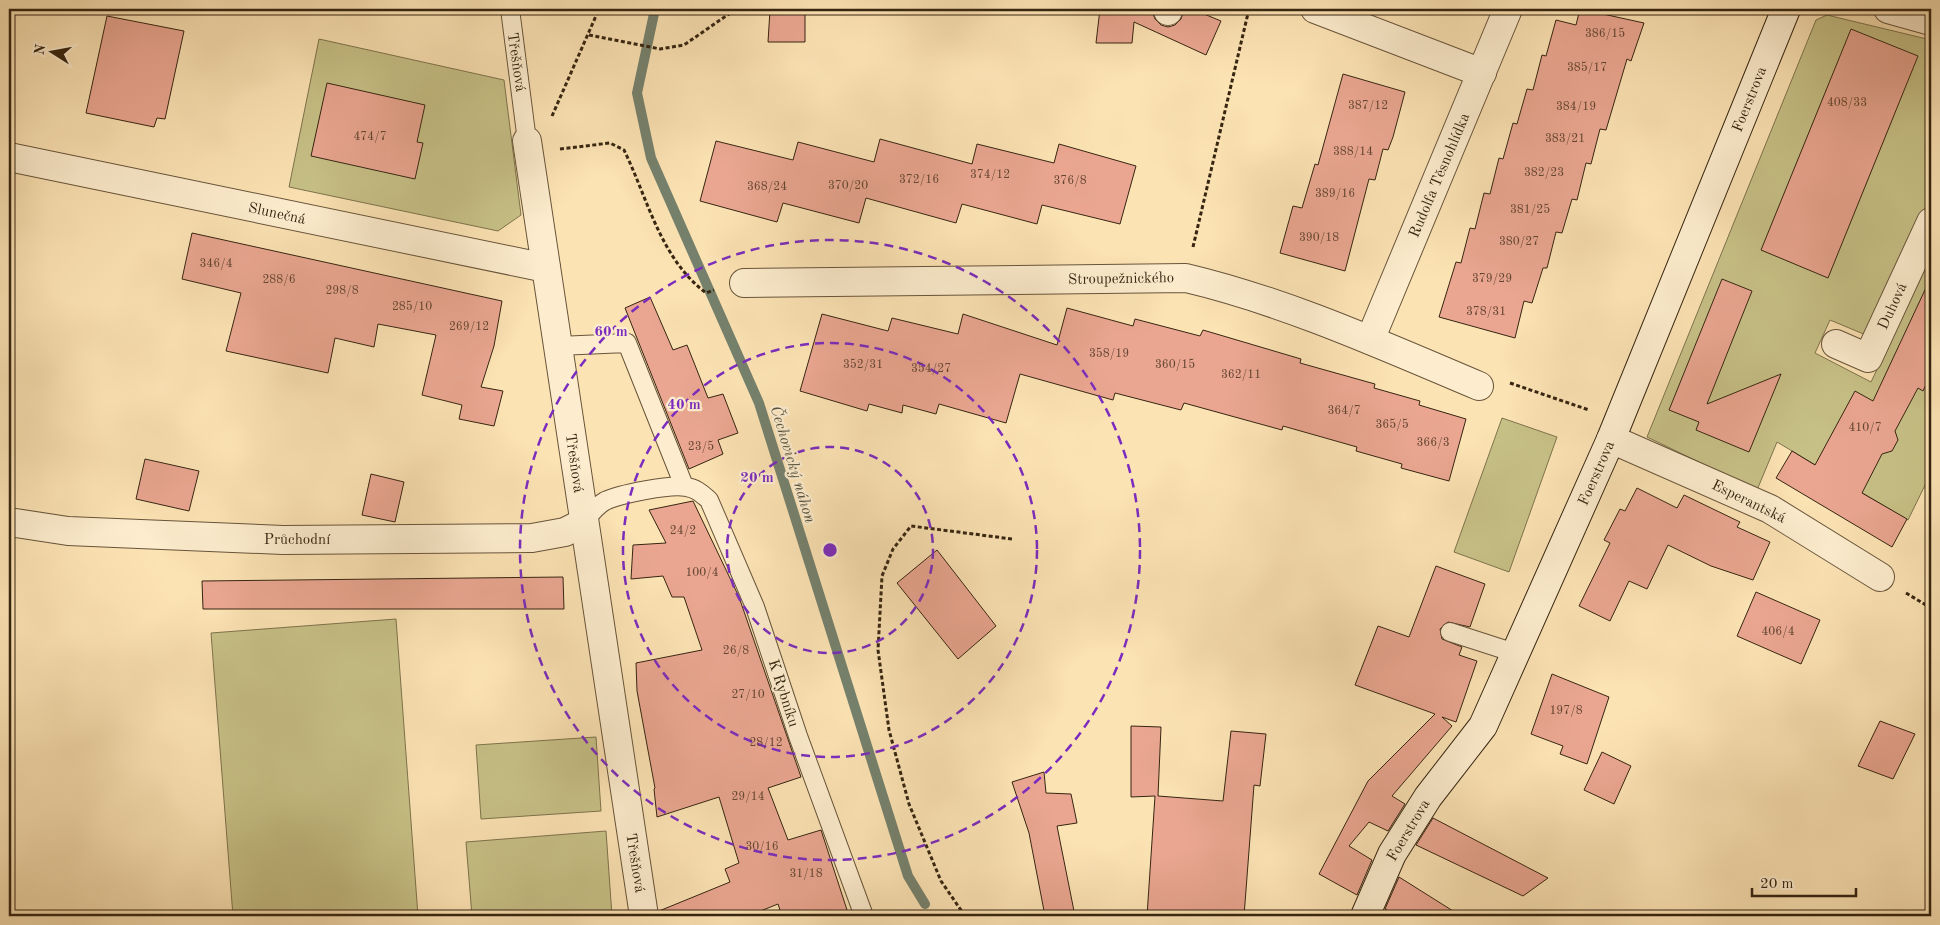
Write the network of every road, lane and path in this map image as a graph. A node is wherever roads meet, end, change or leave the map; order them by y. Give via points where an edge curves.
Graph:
1 (510, 9) edge
2 (599, 9) edge
3 (736, 9) edge
4 (1249, 9) edge
5 (1315, 9) edge
6 (1508, 9) edge
7 (1786, 9) edge
8 (1892, 9) edge
9 (1931, 21) edge
10 (589, 35) junction
11 (1482, 73) junction
12 (528, 147) junction
13 (9, 157) edge
14 (1931, 222) edge
15 (546, 268) junction
16 (1186, 278) junction
17 (744, 283) dead end
18 (706, 293) dead end
19 (1370, 340) junction
20 (1836, 344) dead end
21 (558, 346) junction
22 (1480, 386) joint
23 (1615, 430) junction
24 (684, 486) junction
25 (9, 522) edge
26 (584, 523) junction
27 (1012, 539) dead end
28 (1880, 577) dead end
29 (1450, 632) dead end
30 (1515, 653) junction
31 (644, 916) edge
32 (864, 916) edge
33 (965, 916) edge
34 (1365, 916) edge

1 - 12 lane, Třešňová
2 - 10 path
3 - 10 path via 684,45 660,49
4 - 16 path
5 - 11 street
6 - 11 street, Rudolfa Těsnohlídka
7 - 23 street, Foerstrova
8 - 9 street
10 - 12 path via 551,118
11 - 19 street, Rudolfa Těsnohlídka
12 - 15 street, Třešňová
12 - 18 path via 610,143 624,150 667,249 683,271
13 - 15 street, Slunečná
14 - 20 street, Duhová via 1868,358
15 - 21 street, Třešňová
16 - 17 street, Stroupežnického
16 - 19 street, Stroupežnického via 1233,289
19 - 22 street, Stroupežnického
21 - 24 lane via 627,343
21 - 26 street, Třešňová
22 - 23 path via 1497,378
23 - 28 street, Esperantská via 1770,509
23 - 30 street, Foerstrova
24 - 26 lane via 617,496 592,511
24 - 32 lane, K Rybníku via 697,490 709,500 744,580
25 - 26 street, Průchodní via 68,531 284,540 532,538 565,532
26 - 31 street, Třešňová
27 - 33 path via 911,526 893,549 882,576 878,650 888,730 909,804 940,882
29 - 30 lane
30 - 34 street, Foerstrova via 1483,726 1428,797 1392,854

